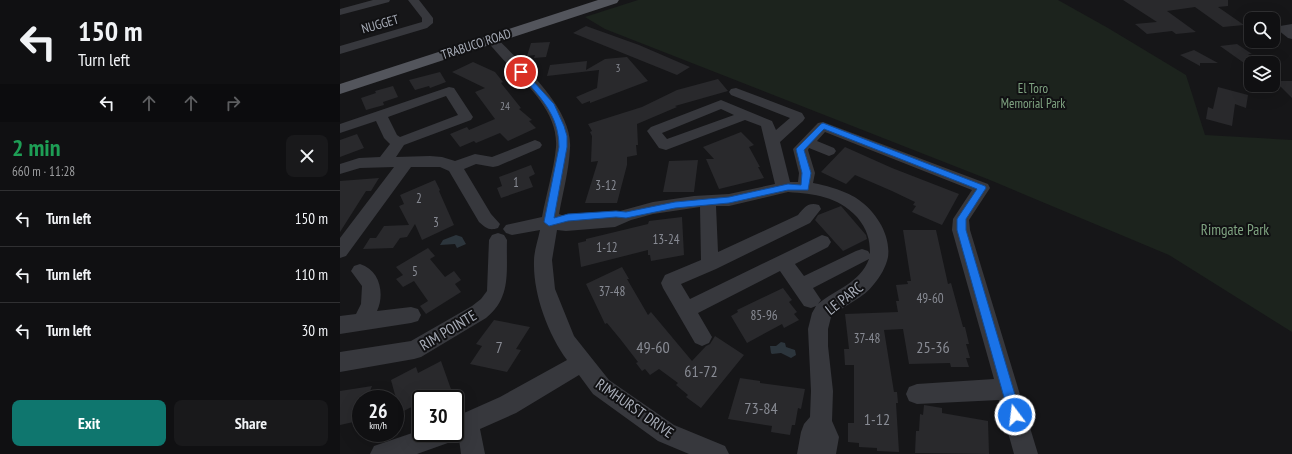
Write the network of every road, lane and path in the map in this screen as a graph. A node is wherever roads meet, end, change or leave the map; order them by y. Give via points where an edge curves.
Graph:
1 (385, 0) edge
2 (414, 0) edge
3 (589, 0) edge
4 (612, 0) edge
5 (340, 12) edge
6 (553, 12) junction
7 (492, 39) junction
8 (340, 50) edge
9 (434, 50) junction
10 (340, 80) edge
11 (340, 89) edge
12 (736, 92) dead end
13 (380, 115) junction
14 (745, 115) junction
15 (340, 129) edge
16 (772, 141) junction
17 (400, 142) junction
18 (807, 142) junction
19 (535, 145) dead end
20 (829, 151) dead end
21 (385, 162) junction
22 (406, 162) junction
23 (456, 167) junction
24 (340, 169) edge
25 (784, 188) junction
26 (805, 188) junction
27 (708, 202) junction
28 (813, 209) dead end
29 (549, 222) junction
30 (501, 231) junction
31 (822, 242) dead end
32 (340, 251) edge
33 (862, 256) dead end
34 (784, 262) junction
35 (710, 264) junction
36 (360, 271) dead end
37 (686, 310) junction
38 (411, 315) dead end
39 (363, 321) junction
40 (340, 325) edge
41 (702, 336) dead end
42 (340, 362) edge
43 (581, 362) junction
44 (1008, 389) junction
45 (917, 394) dead end
46 (820, 421) junction
47 (464, 425) edge
48 (464, 433) edge
49 (419, 442) edge
50 (382, 454) edge
51 (473, 454) edge
52 (717, 454) edge
53 (809, 454) edge
54 (824, 454) edge
55 (1026, 454) edge

1 - 5 street
2 - 8 street, NUGGET via 428,18 427,23
3 - 6 main road, TRABUCO ROAD
4 - 7 main road, TRABUCO ROAD
6 - 7 main road via 548,17 506,31
6 - 9 main road, TRABUCO ROAD
7 - 9 main road
7 - 11 main road, TRABUCO ROAD
7 - 29 street, RIMHURST DRIVE via 550,104 561,126 563,147
9 - 10 main road, TRABUCO ROAD
12 - 16 street via 798,117
13 - 15 street
13 - 17 street via 391,138
13 - 17 street via 449,91 466,117
14 - 14 street via 666,145 654,132 721,104
14 - 16 street via 767,124
16 - 25 street
17 - 21 street
18 - 20 street
18 - 26 street via 800,149 807,173
18 - 44 street via 823,126 982,188 962,219 961,230
19 - 23 street via 493,162 475,159
21 - 22 street
21 - 24 street via 359,163
22 - 23 street via 442,162
22 - 32 street
23 - 30 street via 486,218
25 - 26 street, LE PARC
25 - 27 street, LE PARC
26 - 46 street, LE PARC via 832,194 854,204 869,220 876,231 879,243 879,257 867,280 822,313 818,329 822,391
27 - 29 street, LE PARC via 675,205 626,215 616,221 580,220 566,225
27 - 35 street
28 - 35 street via 804,219
29 - 30 street
29 - 43 street, RIMHURST DRIVE via 543,260 546,290 566,342
30 - 42 street, RIM POINTE via 496,292 488,305 414,350
31 - 34 street
33 - 34 street via 806,293
34 - 37 street
35 - 37 street via 670,281
36 - 39 street via 371,284 371,304
37 - 41 street
38 - 39 street
39 - 40 street
43 - 47 street via 514,402
43 - 52 street, RIMHURST DRIVE via 601,387 666,432
44 - 45 street
44 - 55 street
46 - 53 street, LE PARC via 812,432
46 - 54 street, LE PARC via 827,437
48 - 51 street
49 - 50 street

